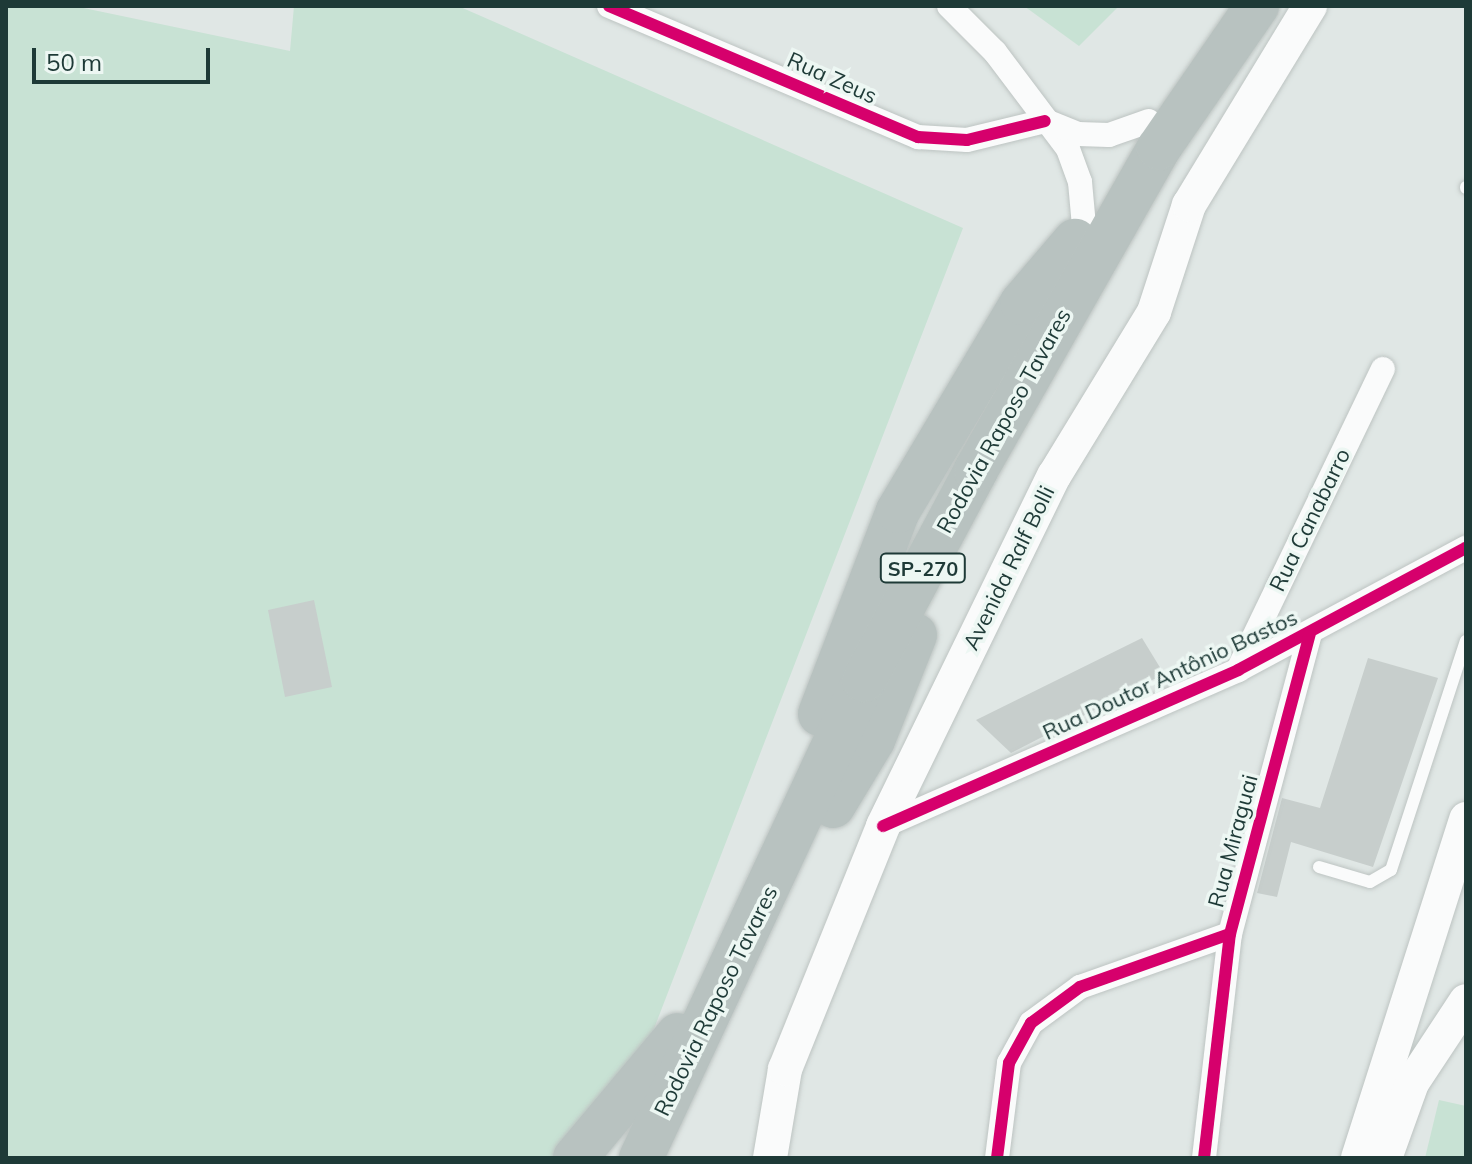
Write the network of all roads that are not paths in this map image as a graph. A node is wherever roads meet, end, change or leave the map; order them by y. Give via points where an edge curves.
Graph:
1 (609, 6) edge
2 (949, 6) edge
3 (1223, 6) edge
4 (1257, 6) edge
5 (1310, 6) edge
6 (1045, 121) junction
7 (1149, 121) junction
8 (1079, 234) junction
9 (1383, 369) dead end
10 (1466, 548) edge
11 (1310, 634) junction
12 (1466, 641) edge
13 (1238, 670) junction
14 (883, 826) junction
15 (1463, 842) edge
16 (1319, 867) dead end
17 (1230, 934) junction
18 (1466, 1001) edge
19 (678, 1035) junction
20 (655, 1146) edge
21 (575, 1158) edge
22 (611, 1158) edge
23 (770, 1158) edge
24 (997, 1158) edge
25 (1204, 1158) edge
26 (1358, 1158) edge
27 (1385, 1158) edge

1 - 6 street, Rua Zeus via 918,137 967,140
2 - 6 street via 995,52
3 - 7 highway, Rodovia Raposo Tavares / SP-270
4 - 20 highway, Rodovia Raposo Tavares via 1159,148 976,470 873,740 757,918
5 - 14 main road, Avenida Ralf Bolli via 1189,205 1154,312 1054,476
6 - 7 street via 1078,134 1109,135
6 - 8 street via 1068,149 1080,182
7 - 8 highway, Rodovia Raposo Tavares / SP-270
8 - 19 highway, Rodovia Raposo Tavares / SP-270 via 802,763
9 - 13 street, Rua Canabarro
10 - 11 street, Rua Doutor Antônio Bastos
11 - 13 street, Rua Doutor Antônio Bastos
11 - 17 street, Rua Miraguai
12 - 16 lane via 1391,870 1370,882
13 - 14 street, Rua Doutor Antônio Bastos
14 - 23 main road, Avenida Ralf Bolli via 794,1042
15 - 26 main road
17 - 24 street via 1080,987 1031,1023 1009,1063
17 - 25 street, Rua Miraguai
18 - 27 main road via 1412,1083
19 - 21 highway
19 - 22 highway, Rodovia Raposo Tavares / SP-270

